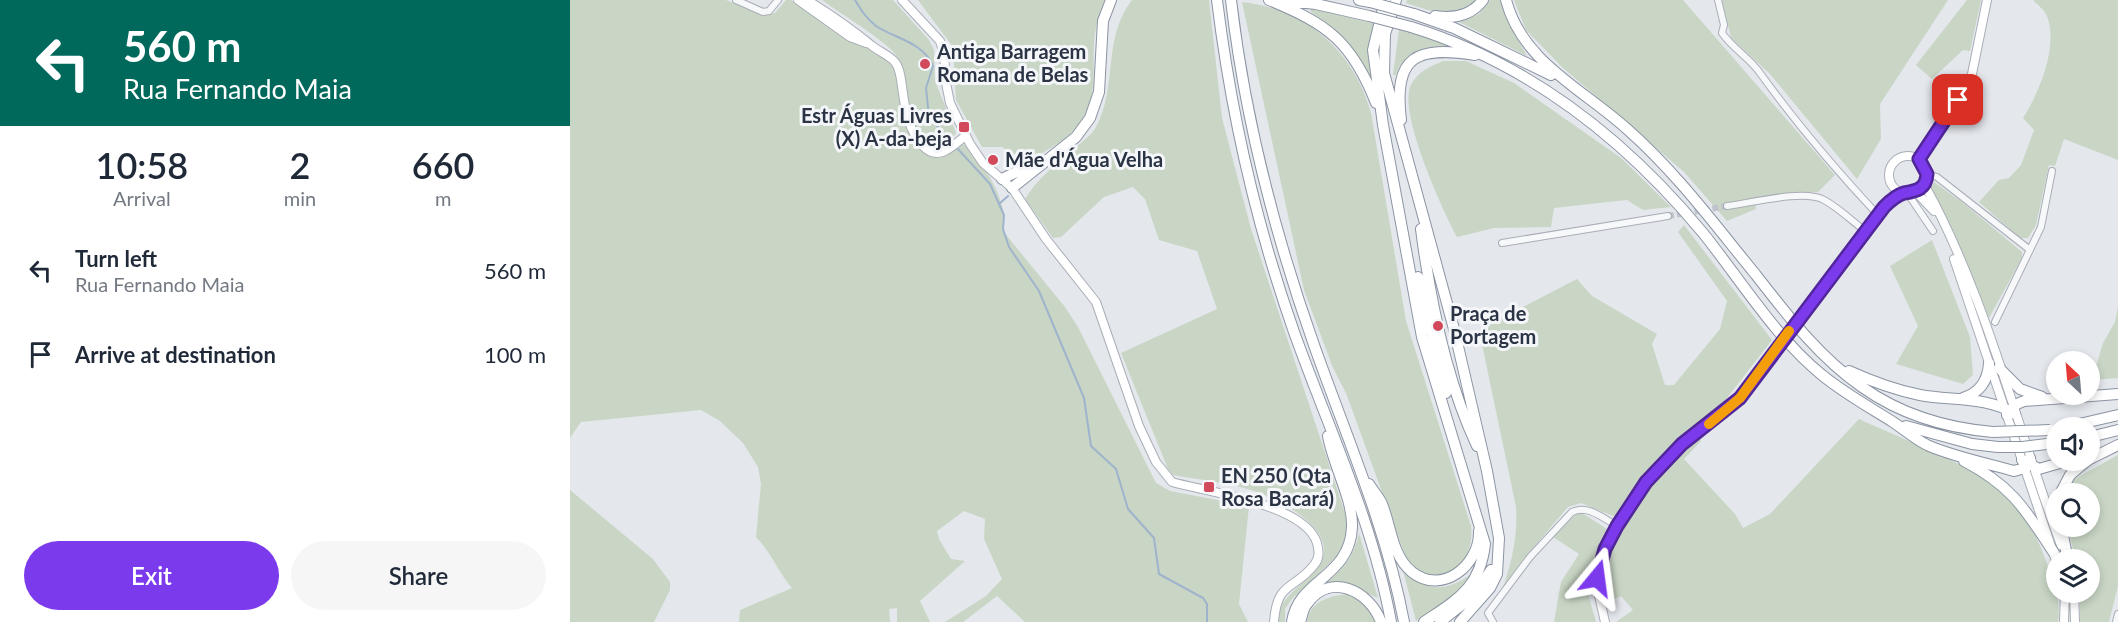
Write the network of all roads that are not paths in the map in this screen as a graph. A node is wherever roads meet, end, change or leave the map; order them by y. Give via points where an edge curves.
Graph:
1 (737, 0) edge
2 (778, 0) edge
3 (798, 0) edge
4 (807, 0) edge
5 (902, 0) edge
6 (1217, 0) edge
7 (1231, 0) edge
8 (1269, 0) edge
9 (1278, 0) edge
10 (1385, 0) edge
11 (1396, 0) edge
12 (1483, 0) edge
13 (1506, 0) edge
14 (1718, 0) edge
15 (1987, 0) edge
16 (1111, 1) edge
17 (1364, 1) edge
18 (1414, 14) junction
19 (872, 46) junction
20 (1490, 57) junction
21 (1570, 85) junction
22 (1383, 125) junction
23 (965, 136) junction
24 (1403, 141) junction
25 (1053, 154) junction
26 (1919, 159) junction
27 (2052, 171) dead end
28 (1927, 174) junction
29 (1002, 179) junction
30 (1890, 183) junction
31 (1924, 184) junction
32 (1012, 189) junction
33 (1909, 193) junction
34 (1727, 206) tunnel mouth
35 (1884, 207) junction
36 (1878, 215) junction
37 (1668, 216) tunnel mouth
38 (1865, 231) junction
39 (1933, 231) dead end
40 (1502, 243) dead end
41 (2030, 250) junction
42 (1995, 322) dead end
43 (1829, 362) junction
44 (1994, 365) junction
45 (2118, 394) edge
46 (2100, 395) edge
47 (2046, 397) edge
48 (1959, 399) junction
49 (2046, 400) edge
50 (2010, 411) junction
51 (1325, 415) junction
52 (2118, 415) edge
53 (2100, 419) edge
54 (1891, 421) junction
55 (2046, 429) edge
56 (2118, 430) edge
57 (2100, 434) edge
58 (2046, 444) edge
59 (2118, 445) edge
60 (2100, 450) edge
61 (1945, 451) junction
62 (2100, 454) edge
63 (2028, 464) junction
64 (2046, 468) edge
65 (2075, 471) edge
66 (1361, 473) junction
67 (2066, 483) edge
68 (1477, 513) junction
69 (1617, 526) junction
70 (2050, 549) edge
71 (2053, 549) edge
72 (2063, 549) edge
73 (1498, 556) junction
74 (2065, 603) edge
75 (2074, 603) edge
76 (2118, 614) edge
77 (1438, 619) edge
78 (1274, 622) edge
79 (1292, 622) edge
80 (1300, 622) edge
81 (1381, 622) edge
82 (1390, 622) edge
83 (1404, 622) edge
84 (1424, 622) edge
85 (1460, 622) edge
86 (1493, 622) edge
87 (1605, 622) edge
88 (2064, 622) edge
89 (2075, 622) edge
90 (2116, 622) edge

1 - 2 street via 763,12
3 - 19 main road via 850,37
4 - 19 main road via 855,30
5 - 23 main road via 940,41 945,54 945,83
6 - 51 highway via 1225,67 1248,181 1281,294
7 - 66 highway via 1239,65 1262,177 1294,290
8 - 22 highway via 1316,21 1352,53
9 - 20 highway, bridge via 1316,4 1411,27
10 - 22 highway via 1373,50
11 - 24 highway via 1383,52 1392,107
12 - 18 highway via 1462,16
13 - 21 highway via 1526,45
14 - 36 street via 1722,33 1729,43 1761,73 1776,97
15 - 26 main road via 1972,74
16 - 25 highway via 1103,21 1099,92 1090,118 1076,137
17 - 18 highway, bridge
18 - 21 highway via 1530,62
19 - 23 main road via 897,66 903,108 919,141 934,153 948,150
20 - 24 highway via 1444,50 1414,58 1398,87
20 - 54 highway via 1615,141 1670,196 1792,345 1853,399
21 - 43 highway via 1626,128 1665,166
22 - 68 highway via 1422,336
23 - 29 main road via 983,163
24 - 73 highway via 1454,329 1487,471 1499,538
25 - 29 highway
25 - 32 highway
26 - 28 main road
26 - 30 main road via 1907,156 1896,160 1889,171
27 - 41 street via 2041,227
28 - 31 main road
28 - 41 street via 1937,177
29 - 32 main road
30 - 33 main road
30 - 35 main road
31 - 33 main road
31 - 44 main road via 1949,230
32 - 78 main road via 1096,302 1139,426 1164,475 1172,482 1259,502 1281,511 1315,538 1318,557 1314,566 1279,596
33 - 35 main road
33 - 39 street
33 - 44 main road via 1932,209 1948,239
34 - 38 street via 1815,197
35 - 36 main road
36 - 38 main road
37 - 40 street
38 - 69 main road, bridge via 1740,398 1659,465
41 - 42 street
43 - 48 highway via 1891,388
43 - 55 highway, bridge via 1901,409 1941,423 1993,432
44 - 47 highway via 2020,389
44 - 48 highway via 1975,393
44 - 50 main road
45 - 46 highway
48 - 50 highway
49 - 50 highway via 2020,402
50 - 63 main road
51 - 79 highway via 1331,455 1350,511 1350,543 1344,558 1303,595
51 - 82 highway via 1352,489
52 - 53 highway
54 - 58 highway, bridge via 1938,436 1998,447
54 - 61 highway via 1926,444
56 - 57 highway
59 - 60 highway
59 - 62 highway
61 - 63 highway via 2014,471
61 - 70 highway via 1982,470 2011,492
63 - 64 highway
63 - 71 main road
63 - 72 main road
65 - 67 highway
66 - 68 highway via 1381,502 1405,565 1424,578 1450,578 1471,561 1479,535
66 - 83 highway via 1385,544
68 - 77 highway via 1485,544 1483,562 1469,589
69 - 86 street via 1587,509 1572,513 1530,557 1488,613
69 - 87 main road via 1597,578
73 - 77 highway via 1474,595
73 - 85 highway via 1497,574 1490,588
74 - 88 main road
75 - 89 main road
76 - 90 street
77 - 84 highway
80 - 81 highway via 1306,604 1333,587 1362,594 1373,604

